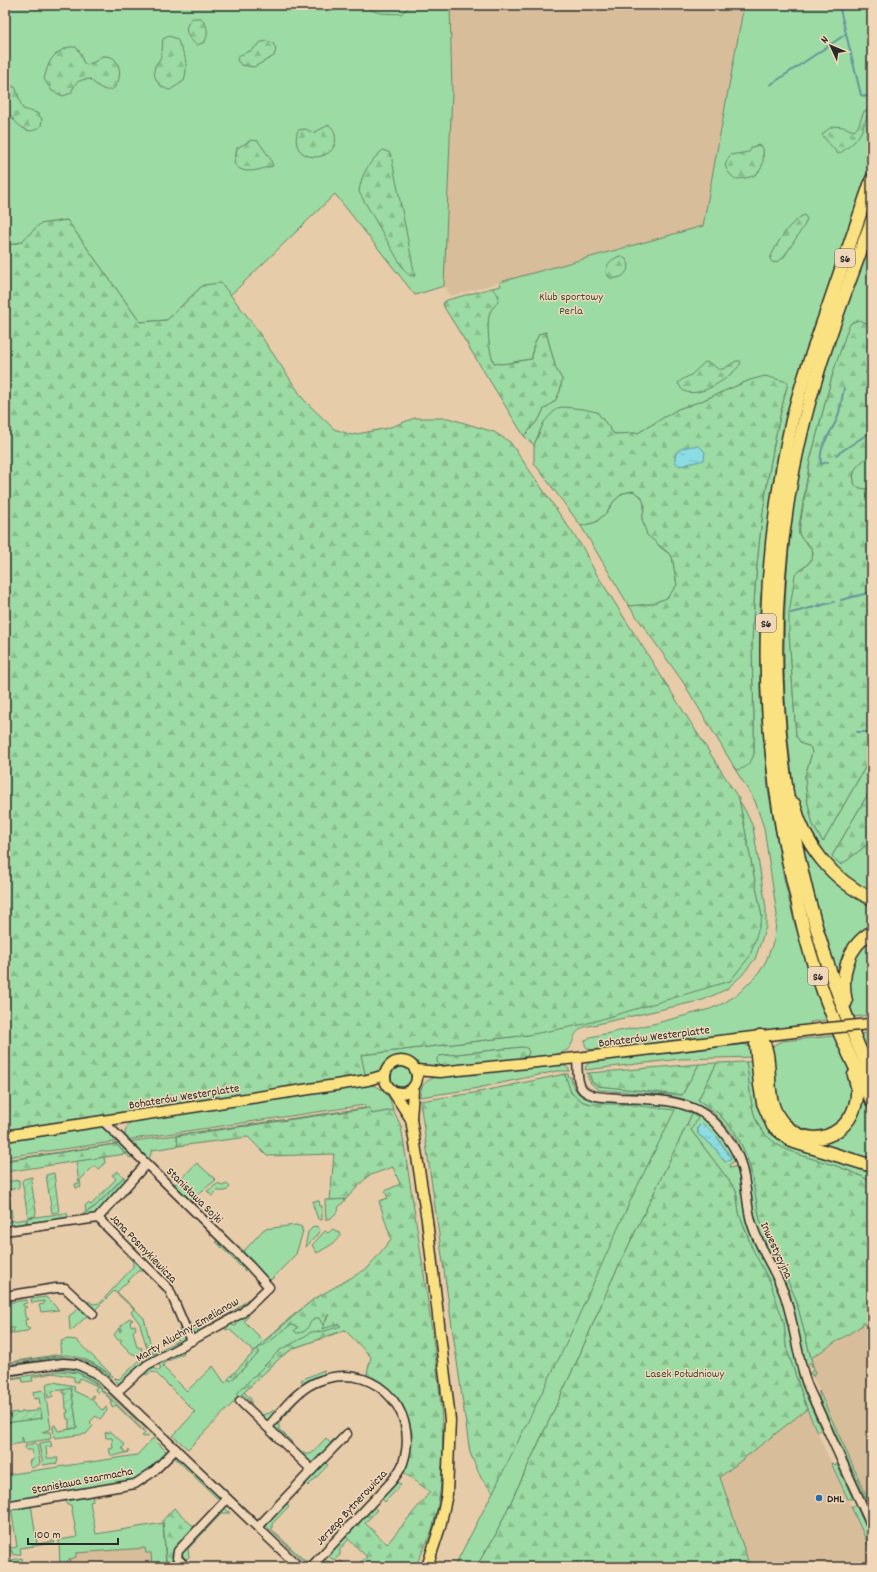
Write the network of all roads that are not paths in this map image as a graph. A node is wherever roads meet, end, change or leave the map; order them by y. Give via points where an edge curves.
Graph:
1 (872, 179) edge
2 (872, 220) edge
3 (781, 753) junction
4 (872, 899) edge
5 (872, 932) edge
6 (870, 1024) edge
7 (760, 1036) junction
8 (842, 1038) junction
9 (857, 1044) junction
10 (577, 1058) junction
11 (416, 1070) junction
12 (440, 1072) junction
13 (872, 1077) edge
14 (385, 1079) junction
15 (415, 1086) junction
16 (394, 1093) junction
17 (872, 1101) edge
18 (411, 1119) junction
19 (103, 1122) junction
20 (5, 1136) edge
21 (146, 1164) junction
22 (872, 1166) edge
23 (98, 1218) junction
24 (5, 1231) edge
25 (269, 1286) joint
26 (5, 1296) edge
27 (93, 1314) dead end
28 (191, 1341) junction
29 (5, 1371) edge
30 (117, 1392) junction
31 (240, 1401) dead end
32 (268, 1427) junction
33 (347, 1434) dead end
34 (176, 1449) junction
35 (312, 1470) junction
36 (227, 1499) junction
37 (5, 1506) edge
38 (872, 1527) edge
39 (258, 1528) junction
40 (186, 1567) edge
41 (299, 1567) edge
42 (311, 1567) edge
43 (427, 1567) edge

1 - 8 highway, S6 via 792,418 773,531 766,617 768,721 781,828 813,963
2 - 3 highway, S6 via 812,389 791,486 783,538 777,618 776,660
3 - 4 highway via 796,810 810,844 820,858 843,880
3 - 9 highway, S6 via 795,844 810,909 825,960
5 - 9 highway via 858,943 852,952 844,977 845,1000
6 - 7 main road, Bohaterów Westerplatte, bridge
7 - 8 highway via 765,1044 770,1090 776,1113 792,1131 809,1138 831,1135 843,1127 849,1121 856,1104 856,1081
7 - 10 main road, Bohaterów Westerplatte
7 - 22 highway via 756,1045 762,1097 773,1126 791,1141
8 - 17 highway, S6
9 - 13 highway, S6
10 - 12 main road, Bohaterów Westerplatte
10 - 38 street, Inwestycyjna via 580,1086 583,1090 603,1097 671,1102 688,1106 714,1122 732,1143 741,1165 755,1235 787,1302 806,1382
11 - 12 main road, Bohaterów Westerplatte
11 - 14 main road via 408,1062 398,1061 389,1066
11 - 15 main road
12 - 15 main road, Bohaterów Westerplatte
14 - 16 main road
14 - 19 main road, Bohaterów Westerplatte
15 - 16 main road via 407,1093
15 - 18 main road
16 - 18 main road
18 - 43 main road via 427,1220 450,1420 447,1494
19 - 20 main road, Bohaterów Westerplatte
19 - 21 street, Stanisława Sojki
21 - 23 street, Jana Posmykiewicza
21 - 25 street, Stanisława Sojki
23 - 24 street, Jana Posmykiewicza
23 - 28 street, Jana Posmykiewicza via 168,1289
25 - 28 street, Marty Aluchny-Emelianow via 242,1313
26 - 27 street via 65,1288
28 - 30 street, Marty Aluchny-Emelianow via 147,1365
29 - 30 street via 59,1363 76,1364 96,1374
30 - 34 street
31 - 32 street
32 - 35 street
32 - 42 street, Jerzego Bytnerowicza via 306,1388 324,1379 343,1376 364,1379 382,1388 396,1402 406,1427 408,1440 403,1464 392,1481
33 - 35 street
34 - 36 street
34 - 37 street, Stanisława Szarmacha via 152,1473 134,1484
35 - 39 street
36 - 39 street
36 - 40 street via 178,1551 177,1558
39 - 41 street

